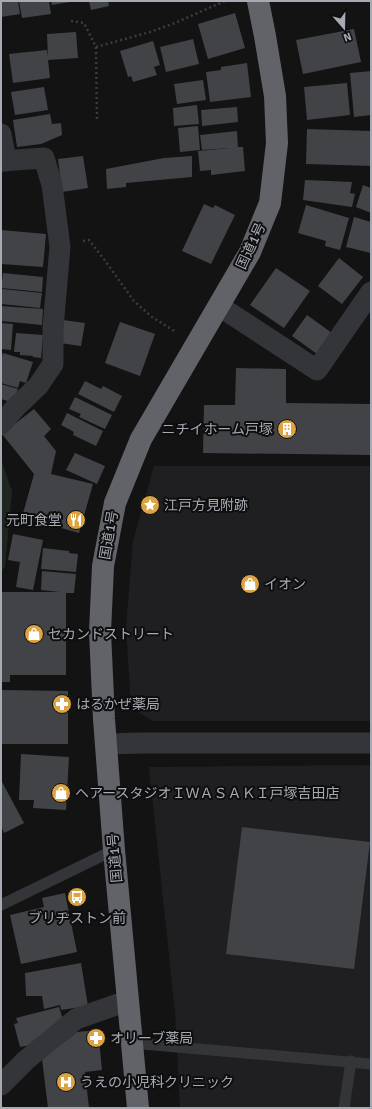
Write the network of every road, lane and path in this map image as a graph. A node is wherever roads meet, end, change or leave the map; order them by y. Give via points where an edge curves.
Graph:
1 (225, 1) edge
2 (258, 1) edge
3 (70, 20) dead end
4 (96, 47) junction
5 (97, 122) dead end
6 (1, 134) edge
7 (3, 161) edge
8 (104, 258) dead end
9 (371, 292) edge
10 (219, 306) junction
11 (181, 336) dead end
12 (1, 424) edge
13 (371, 743) edge
14 (107, 744) junction
15 (114, 850) junction
16 (1, 905) edge
17 (127, 1001) junction
18 (132, 1043) junction
19 (351, 1061) junction
20 (371, 1064) edge
21 (1, 1085) edge
22 (138, 1108) edge
23 (344, 1108) edge

1 - 4 path via 150,32
2 - 10 highway, 国道1号 via 275,96 277,143 270,203 250,252
3 - 4 path via 84,23
4 - 5 path
6 - 7 street
7 - 12 street via 44,158 52,185 60,247 53,328 53,364 38,386
8 - 11 path via 134,301 152,317
9 - 10 street via 317,370
10 - 14 highway, 国道1号 via 141,439 115,503 103,566 100,632
13 - 14 street
14 - 15 highway, 国道1号
15 - 16 lane
15 - 17 highway, 国道1号
17 - 18 highway, 国道1号
17 - 21 street via 76,1019 26,1060
18 - 19 lane
18 - 22 highway, 国道1号
19 - 20 lane
19 - 23 lane

